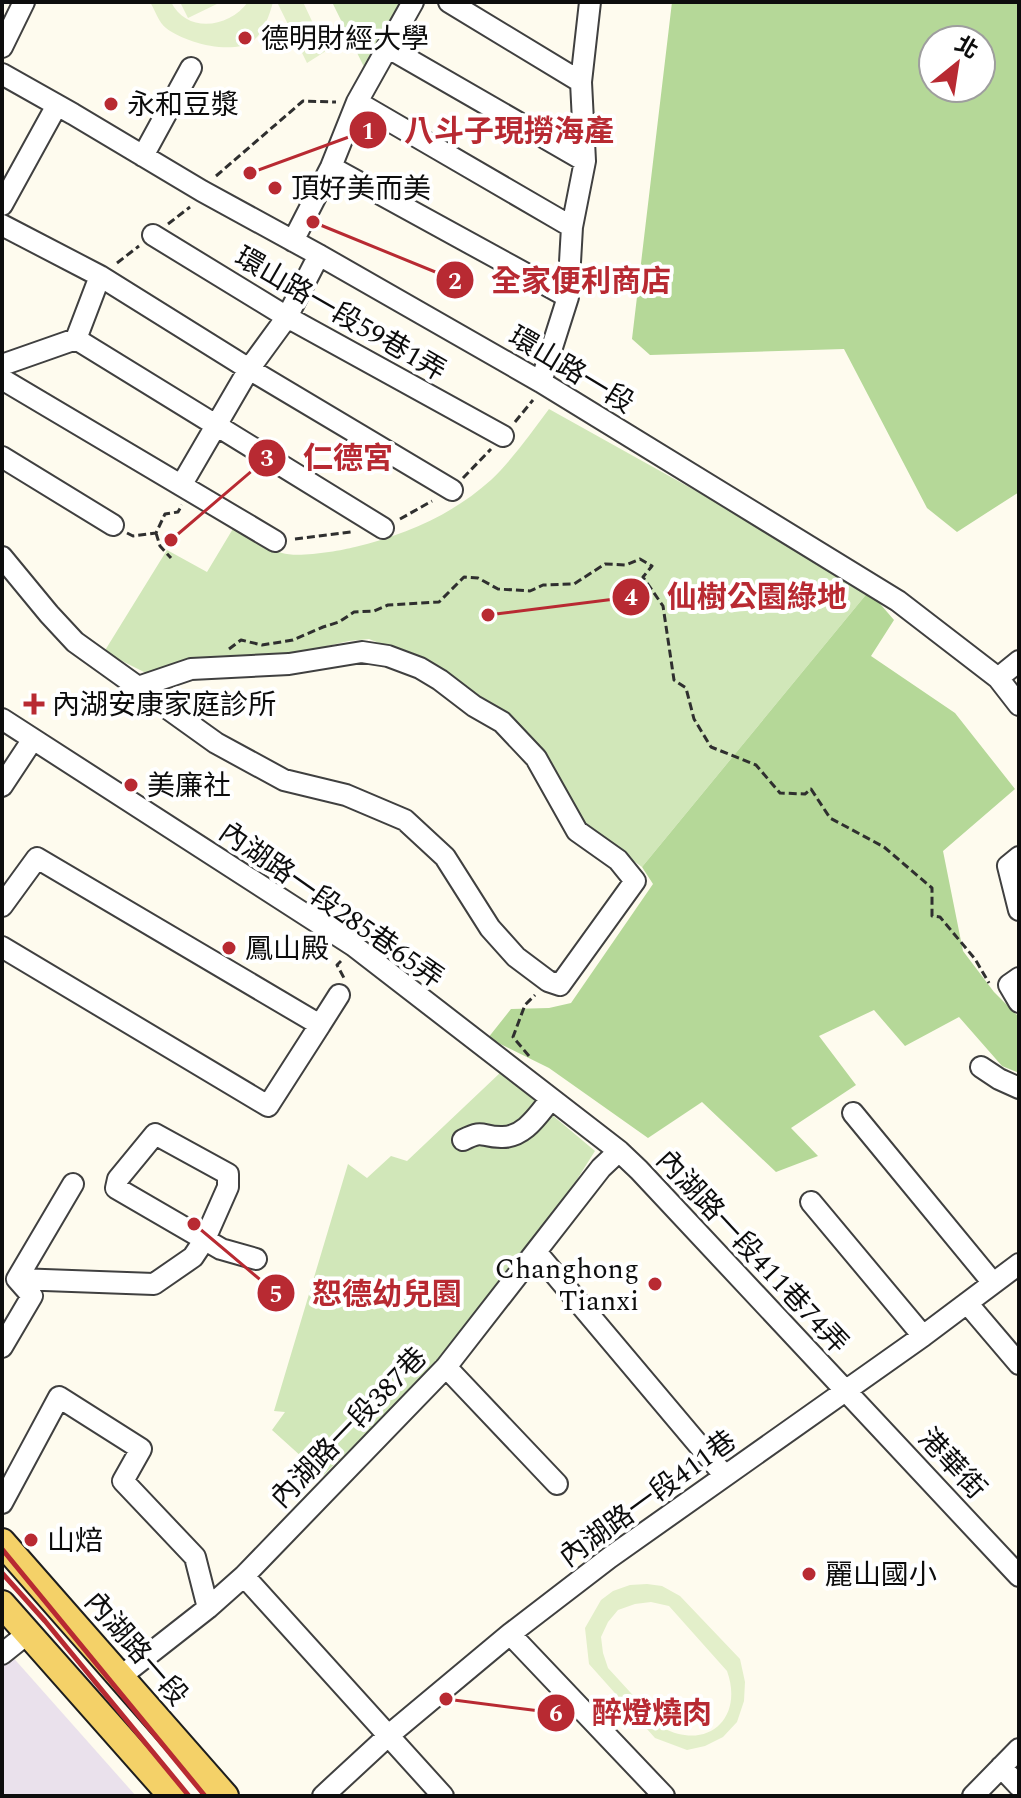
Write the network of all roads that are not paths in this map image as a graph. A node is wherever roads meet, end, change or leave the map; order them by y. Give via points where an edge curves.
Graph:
1 (24, 2) edge
2 (413, 2) edge
3 (449, 2) edge
4 (590, 2) edge
5 (2, 47) edge
6 (387, 47) junction
7 (191, 68) dead end
8 (2, 74) edge
9 (581, 82) junction
10 (357, 102) junction
11 (57, 105) junction
12 (143, 156) junction
13 (585, 161) junction
14 (331, 167) junction
15 (2, 205) edge
16 (2, 225) edge
17 (572, 227) junction
18 (153, 235) dead end
19 (293, 241) junction
20 (319, 255) junction
21 (100, 276) junction
22 (568, 297) junction
23 (287, 317) junction
24 (76, 339) junction
25 (2, 365) edge
26 (249, 369) junction
27 (2, 379) edge
28 (541, 382) junction
29 (216, 424) junction
30 (503, 436) road end
31 (2, 457) edge
32 (186, 487) junction
33 (452, 490) road end
34 (113, 525) road end
35 (383, 528) road end
36 (275, 541) road end
37 (2, 557) edge
38 (1019, 661) edge
39 (998, 678) junction
40 (138, 687) junction
41 (1019, 705) edge
42 (2, 719) edge
43 (33, 739) junction
44 (2, 786) edge
45 (1019, 857) edge
46 (2, 906) edge
47 (1019, 910) edge
48 (2, 947) edge
49 (1019, 978) edge
50 (339, 995) dead end
51 (1019, 1002) edge
52 (320, 1025) junction
53 (981, 1067) dead end
54 (1019, 1088) edge
55 (551, 1099) junction
56 (853, 1113) dead end
57 (463, 1140) dead end
58 (619, 1151) junction
59 (73, 1184) dead end
60 (811, 1202) dead end
61 (205, 1239) junction
62 (537, 1253) junction
63 (256, 1259) dead end
64 (1019, 1264) edge
65 (17, 1279) junction
66 (993, 1283) junction
67 (967, 1303) junction
68 (923, 1336) junction
69 (2, 1347) edge
70 (1019, 1364) edge
71 (446, 1367) junction
72 (846, 1390) junction
73 (724, 1475) junction
74 (557, 1484) dead end
75 (2, 1503) edge
76 (2, 1542) edge
77 (244, 1576) junction
78 (1019, 1576) edge
79 (2, 1604) edge
80 (208, 1608) junction
81 (27, 1634) junction
82 (510, 1634) junction
83 (2, 1654) edge
84 (120, 1677) junction
85 (389, 1735) junction
86 (1019, 1749) edge
87 (1001, 1767) junction
88 (1019, 1786) edge
89 (172, 1796) edge
90 (225, 1796) edge
91 (323, 1796) edge
92 (443, 1796) edge
93 (664, 1796) edge
94 (973, 1796) edge

1 - 5 street
2 - 6 street
3 - 9 street
4 - 9 street
6 - 10 street
6 - 13 street
7 - 12 street
8 - 11 street, 環山路一段
9 - 13 street
10 - 14 street
10 - 17 street
11 - 12 street, 環山路一段
11 - 15 street
12 - 19 street, 環山路一段
13 - 17 street
14 - 19 street
14 - 22 street
16 - 21 street
17 - 22 street
18 - 23 street, 環山路一段59巷1弄
19 - 20 street, 環山路一段
20 - 23 street
20 - 28 street, 環山路一段
21 - 24 street
21 - 26 street
22 - 28 street
23 - 26 street
23 - 30 street, 環山路一段59巷1弄
24 - 25 street
24 - 29 street
26 - 29 street
26 - 33 street
27 - 32 street
28 - 39 street, 環山路一段 via 898,601
29 - 32 street
29 - 35 street
31 - 34 street
32 - 36 street
37 - 40 street via 75,642
38 - 39 street
39 - 41 street, 環山路一段
40 - 40 street via 191,669 289,664 362,652 420,668 502,722 536,758 577,831 618,860 635,881 560,985 548,981 490,928 445,857 405,820 346,795 284,780 216,743
42 - 43 street, 內湖路一段285巷65弄
43 - 44 street
43 - 55 street, 內湖路一段285巷65弄 via 354,946
45 - 47 street via 1008,866
46 - 52 street via 37,858
48 - 52 street via 268,1106
49 - 51 street via 1009,985
50 - 52 street
53 - 54 street
55 - 57 street via 523,1132 503,1138 478,1133
55 - 58 street, 內湖路一段285巷65弄
56 - 66 street
58 - 62 street, 內湖路一段387巷
58 - 72 street, 內湖路一段411巷74弄
59 - 65 street
60 - 68 street
61 - 61 street via 116,1188 155,1134 228,1174 228,1187
61 - 63 street
61 - 65 street via 193,1257 154,1284
62 - 71 street, 內湖路一段387巷
62 - 73 street
64 - 66 street, 內湖路一段411巷
65 - 69 street via 32,1296
66 - 67 street, 內湖路一段411巷
67 - 68 street, 內湖路一段411巷
67 - 70 street
68 - 72 street, 內湖路一段411巷
71 - 74 street
71 - 77 street, 內湖路一段387巷
72 - 73 street, 內湖路一段411巷
72 - 78 street, 港華街
73 - 82 street, 內湖路一段411巷
75 - 80 street via 59,1397 141,1449 123,1481 195,1557
76 - 84 main road, 內湖路一段
77 - 80 street, 內湖路一段387巷
77 - 85 street
79 - 81 main road
80 - 84 street, 內湖路一段387巷
81 - 83 street
81 - 89 main road
82 - 85 street, 內湖路一段411巷
82 - 93 street
84 - 90 main road, 內湖路一段
85 - 91 street, 內湖路一段411巷
85 - 92 street
86 - 87 street
87 - 88 street
87 - 94 street

